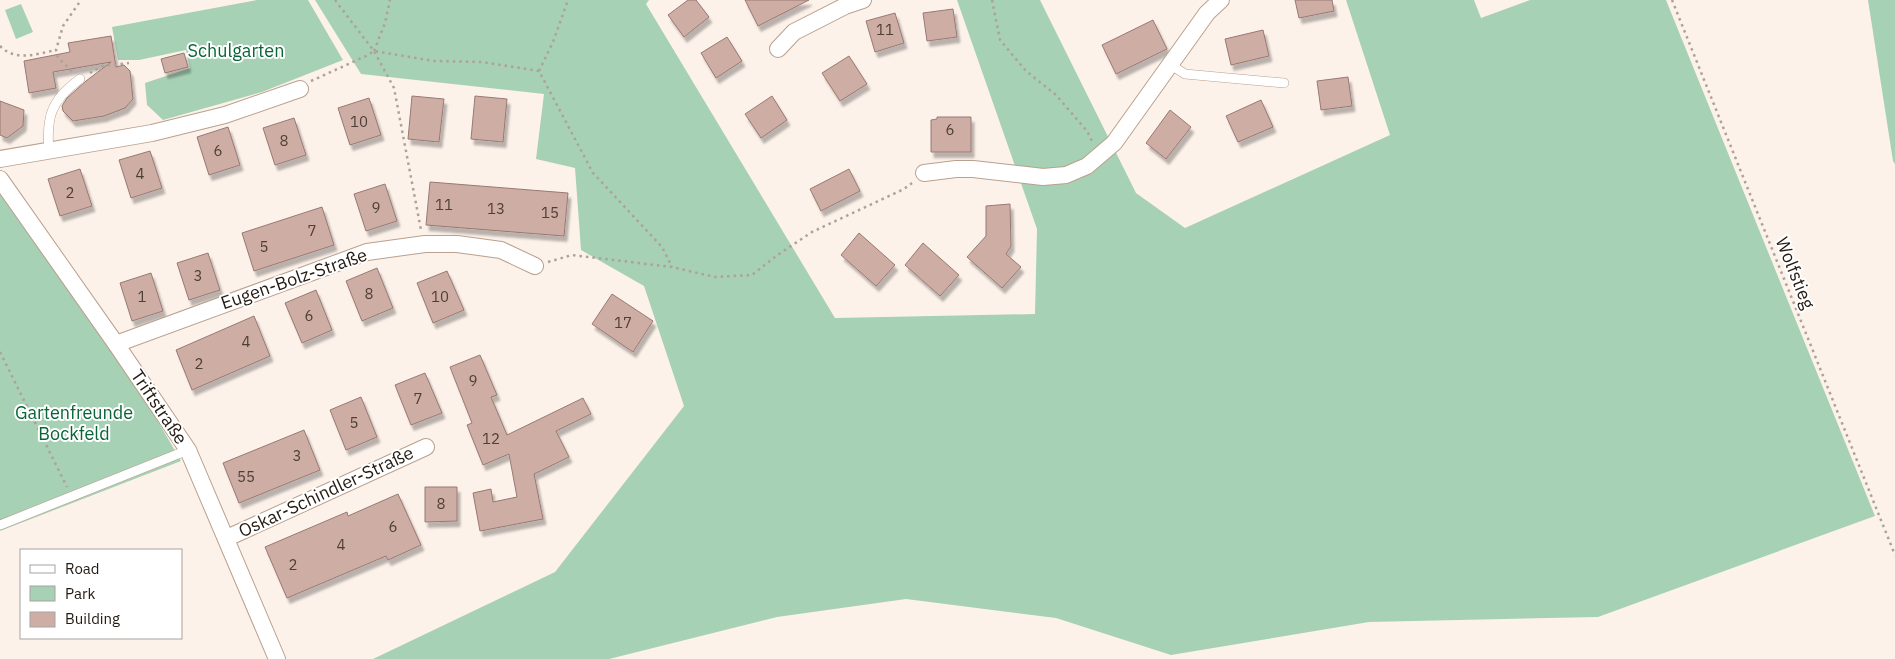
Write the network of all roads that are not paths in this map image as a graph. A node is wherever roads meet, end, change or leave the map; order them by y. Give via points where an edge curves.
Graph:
1 (863, 0) edge
2 (1221, 0) edge
3 (778, 49) dead end
4 (1171, 65) junction
5 (80, 79) road end
6 (1284, 83) dead end
7 (300, 90) road end
8 (49, 152) junction
9 (0, 159) edge
10 (924, 173) road end
11 (0, 179) edge
12 (535, 266) road end
13 (116, 344) junction
14 (426, 447) dead end
15 (188, 450) junction
16 (0, 525) edge
17 (227, 538) junction
18 (277, 659) edge

1 - 3 street via 794,32
2 - 4 street via 1207,13
4 - 6 lane via 1185,74
4 - 10 street via 1114,143 1087,166 1066,175 1043,177 973,169
5 - 8 lane via 55,103 47,130
7 - 8 street via 225,115 152,133
8 - 9 street
11 - 13 street, Triftstraße
12 - 13 street, Eugen-Bolz-Straße via 501,250 457,244 424,244 367,252
13 - 15 street, Triftstraße
14 - 17 street, Oskar-Schindler-Straße
15 - 16 lane
15 - 17 street, Triftstraße
17 - 18 street, Triftstraße

